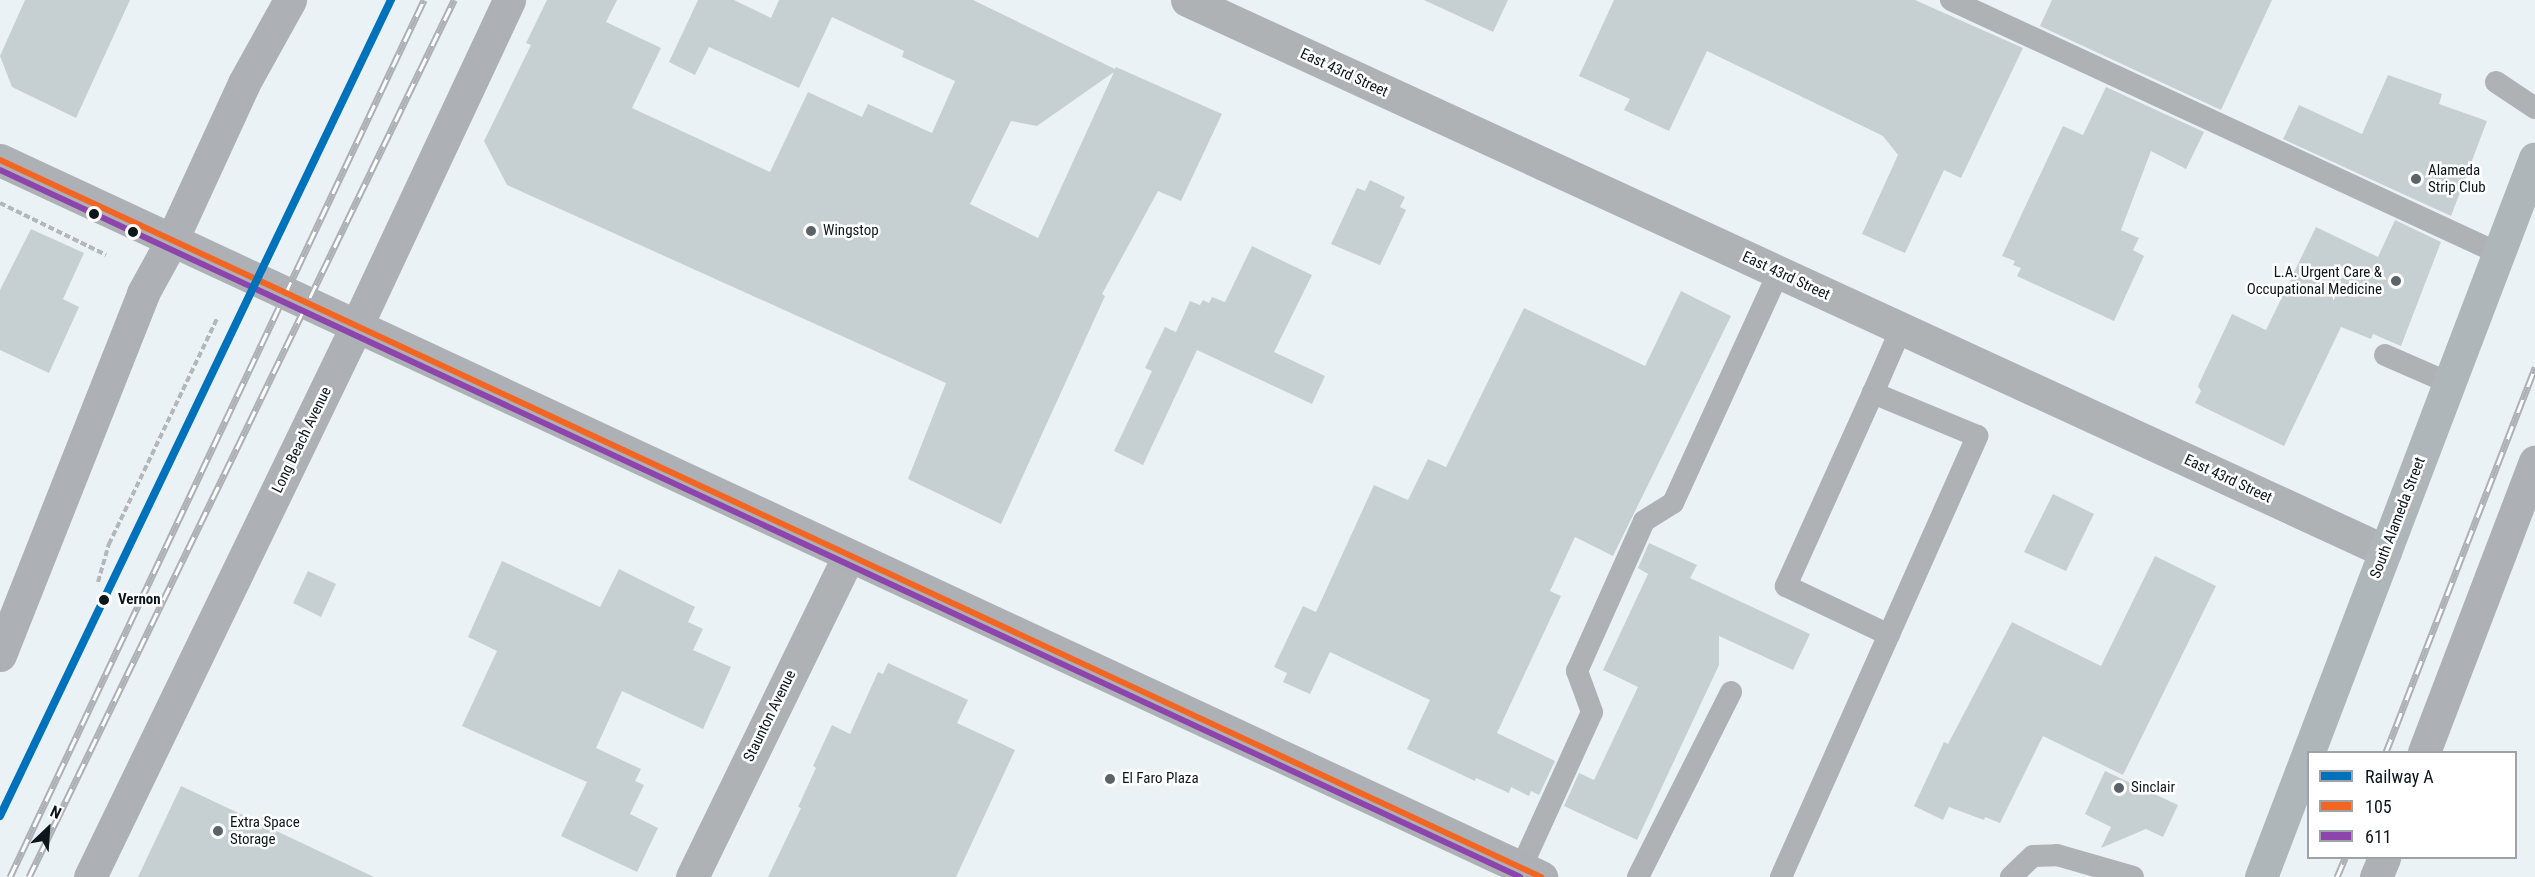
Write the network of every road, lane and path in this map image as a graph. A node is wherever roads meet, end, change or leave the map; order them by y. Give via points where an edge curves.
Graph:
1 (290, 0) edge
2 (509, 0) edge
3 (1187, 0) edge
4 (1951, 0) edge
5 (2496, 82) dead end
6 (2535, 108) edge
7 (2535, 158) edge
8 (0, 160) edge
9 (0, 203) edge
10 (171, 242) junction
11 (2498, 254) junction
12 (106, 255) dead end
13 (1779, 272) junction
14 (217, 320) dead end
15 (356, 327) junction
16 (1901, 328) junction
17 (2385, 356) dead end
18 (2449, 383) junction
19 (1873, 393) junction
20 (2535, 461) edge
21 (2385, 551) junction
22 (849, 555) junction
23 (98, 582) dead end
24 (1889, 635) junction
25 (0, 655) edge
26 (1731, 692) dead end
27 (2309, 751) edge
28 (2425, 751) edge
29 (2307, 756) edge
30 (2384, 859) edge
31 (1531, 872) edge
32 (90, 877) edge
33 (692, 877) edge
34 (1638, 877) edge
35 (1781, 877) edge
36 (2011, 877) edge
37 (2133, 877) edge
38 (2261, 877) edge
39 (2376, 877) edge

1 - 10 main road via 244,83
2 - 15 main road, Long Beach Avenue
3 - 13 street, East 43rd Street
4 - 11 lane
5 - 6 lane
7 - 11 main road, South Alameda Street
8 - 10 main road
9 - 12 path
10 - 15 main road
10 - 25 main road via 143,293
11 - 18 main road, South Alameda Street
13 - 16 street, East 43rd Street
13 - 31 lane via 1673,503 1644,521 1577,671 1592,712
14 - 23 path via 109,544
15 - 22 main road
15 - 32 main road, Long Beach Avenue
16 - 19 lane
16 - 21 street, East 43rd Street
17 - 18 lane
18 - 21 main road, South Alameda Street
19 - 24 lane via 1786,586
19 - 24 lane via 1977,436
20 - 28 main road
21 - 27 main road, South Alameda Street
22 - 31 main road
22 - 33 street, Staunton Avenue
24 - 35 lane
26 - 34 lane
29 - 38 main road, South Alameda Street
30 - 39 main road
36 - 37 lane via 2033,856 2057,855

